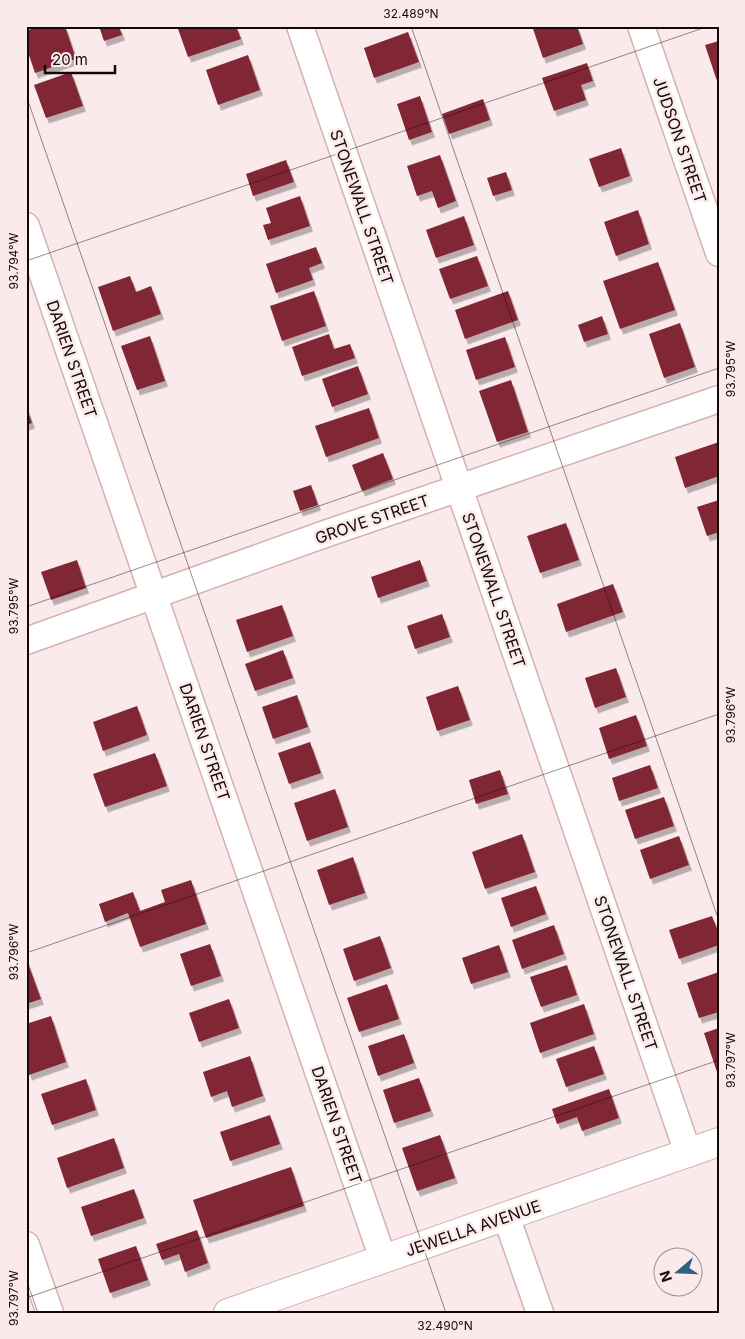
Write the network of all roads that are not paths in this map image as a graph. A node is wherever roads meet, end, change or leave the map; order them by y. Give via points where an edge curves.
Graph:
1 (300, 26) edge
2 (641, 26) edge
3 (26, 226) edge
4 (719, 253) edge
5 (719, 399) edge
6 (459, 489) junction
7 (154, 597) junction
8 (26, 641) edge
9 (719, 1142) edge
10 (688, 1153) junction
11 (506, 1216) junction
12 (26, 1245) edge
13 (383, 1259) junction
14 (50, 1313) edge
15 (228, 1313) edge
16 (540, 1313) edge

1 - 6 street, STONEWALL STREET
2 - 4 street, JUDSON STREET
3 - 7 street, DARIEN STREET
5 - 6 street, GROVE STREET
6 - 7 street, GROVE STREET
6 - 10 street, STONEWALL STREET
7 - 8 street, GROVE STREET
7 - 13 street, DARIEN STREET
9 - 10 main road, JEWELLA AVENUE
10 - 11 main road, JEWELLA AVENUE
11 - 13 main road, JEWELLA AVENUE
11 - 16 street
12 - 14 street
13 - 15 main road, JEWELLA AVENUE

